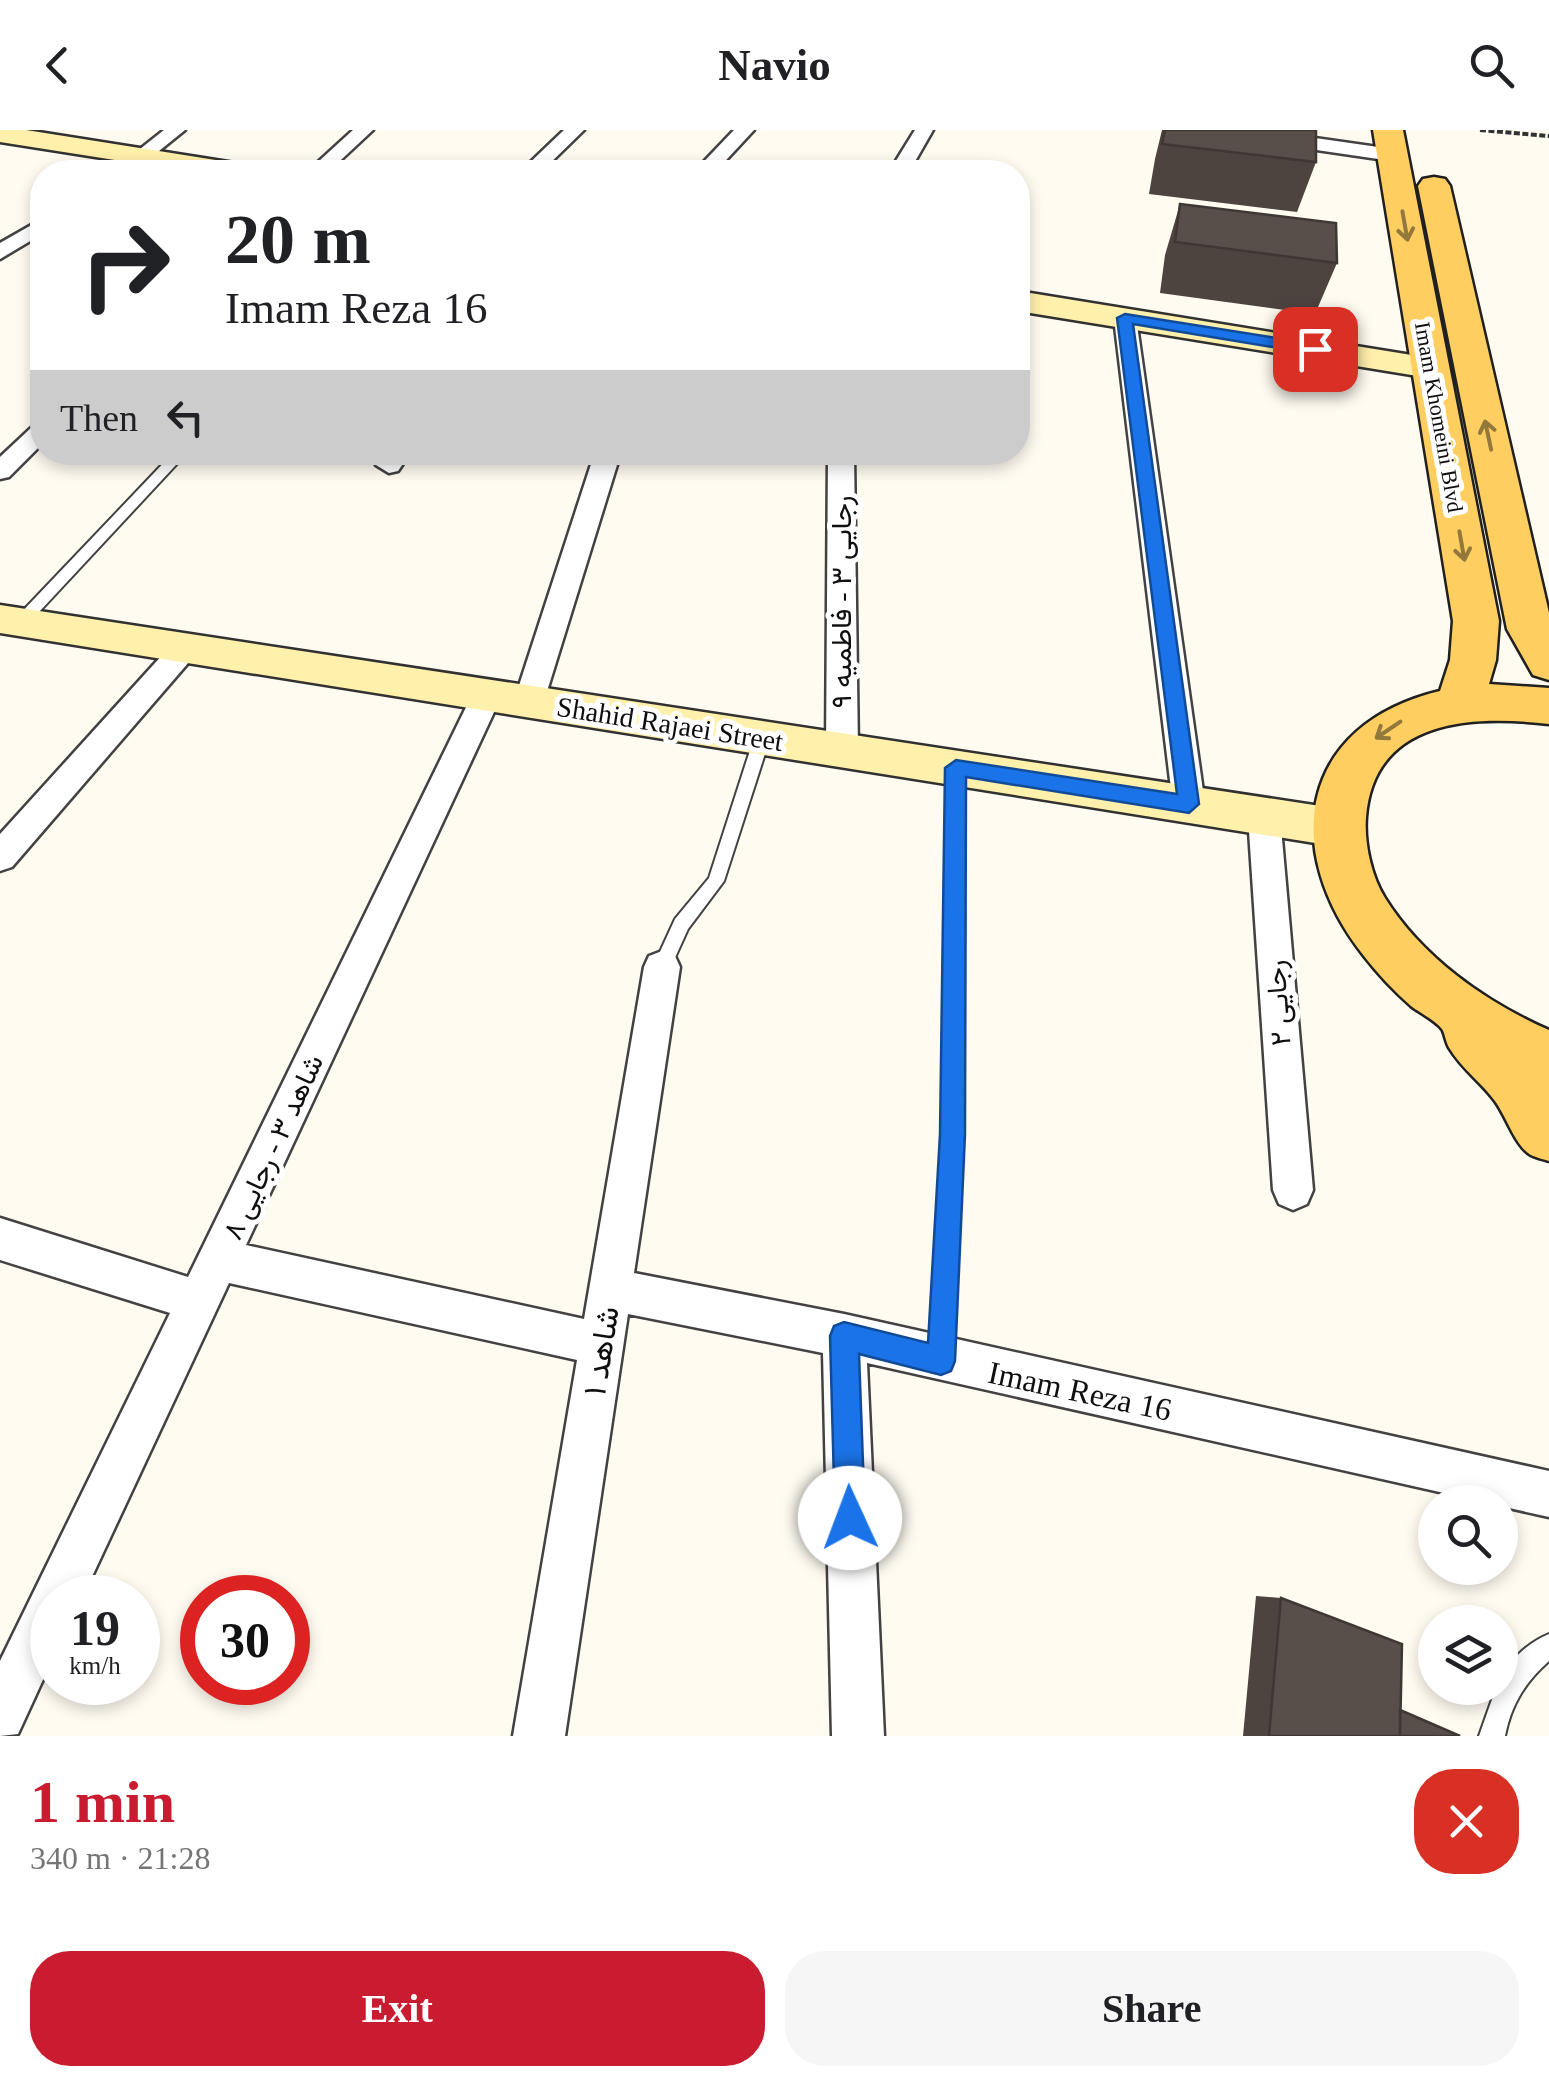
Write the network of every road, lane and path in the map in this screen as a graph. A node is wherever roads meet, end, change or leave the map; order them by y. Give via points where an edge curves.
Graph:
1 (176, 130) edge
2 (364, 130) edge
3 (575, 130) edge
4 (744, 130) edge
5 (924, 130) edge
6 (1220, 130) edge
7 (1480, 130) edge
8 (0, 134) edge
9 (1549, 136) edge
10 (1401, 138) edge
11 (111, 160) edge
12 (138, 160) edge
13 (331, 160) edge
14 (543, 160) edge
15 (715, 160) edge
16 (906, 160) edge
17 (30, 233) edge
18 (0, 253) edge
19 (1030, 303) edge
20 (1125, 318) junction
21 (1430, 368) junction
22 (30, 441) edge
23 (169, 465) edge
24 (603, 465) edge
25 (841, 465) edge
26 (0, 470) edge
27 (11, 621) edge
28 (185, 648) junction
29 (1549, 663) edge
30 (508, 698) junction
31 (1460, 702) junction
32 (1549, 706) edge
33 (762, 738) junction
34 (842, 751) junction
35 (956, 768) junction
36 (1189, 804) junction
37 (1264, 816) junction
38 (1340, 828) junction
39 (0, 858) edge
40 (662, 966) joint
41 (1438, 996) junction
42 (1549, 1058) edge
43 (1549, 1132) edge
44 (1293, 1190) dead end
45 (0, 1239) edge
46 (219, 1260) junction
47 (610, 1289) junction
48 (199, 1302) junction
49 (844, 1336) junction
50 (602, 1344) junction
51 (941, 1361) junction
52 (1549, 1494) edge
53 (68, 1575) edge
54 (1549, 1646) edge
55 (30, 1653) edge
56 (0, 1716) edge
57 (540, 1736) edge
58 (858, 1736) edge
59 (1492, 1736) edge

1 - 12 street
2 - 13 street
3 - 14 street
4 - 15 street
5 - 16 street
6 - 10 street
7 - 9 path
8 - 11 main road
10 -> 21 main road, Imam Khomeini Blvd
29 -> 10 main road, Imam Khomeini Blvd via 1530,630
17 - 18 street
19 - 20 main road
20 - 21 main road
20 - 36 street
21 -> 31 main road, Imam Khomeini Blvd via 1476,622
22 - 26 street
23 - 27 lane
24 - 30 street, شاهد ۳ - رجایی ۸
25 - 34 street, رجایی ۳ - فاطمیه ۹
27 - 28 main road, Shahid Rajaei Street
28 - 30 main road, Shahid Rajaei Street
28 - 39 street
30 - 33 main road, Shahid Rajaei Street
30 - 46 street, شاهد ۳ - رجایی ۸
31 - 32 main road
31 -> 38 main road via 1409,716 1370,742 1345,778
33 - 34 main road, Shahid Rajaei Street
33 - 40 lane via 716,881 681,924
34 - 35 main road, Shahid Rajaei Street
35 - 36 main road, Shahid Rajaei Street
35 - 51 lane via 952,1134
36 - 37 main road, Shahid Rajaei Street
37 - 38 main road, Shahid Rajaei Street
37 - 44 street, رجایی ۲
38 - 41 main road via 1349,881 1383,940
40 - 47 street, شاهد ۱
41 - 42 main road via 1508,1042
41 - 43 main road via 1516,1081
45 - 48 street
46 - 48 street, شاهد ۳ - رجایی ۸
46 - 50 street
47 - 49 street, Imam Reza 16
47 - 50 street, شاهد ۱
48 - 53 street, شاهد ۳ - رجایی ۸
49 - 51 street, Imam Reza 16
49 - 58 street
50 - 57 street, شاهد ۱
51 - 52 street, Imam Reza 16
54 - 59 lane via 1524,1664 1495,1715
55 - 56 street

